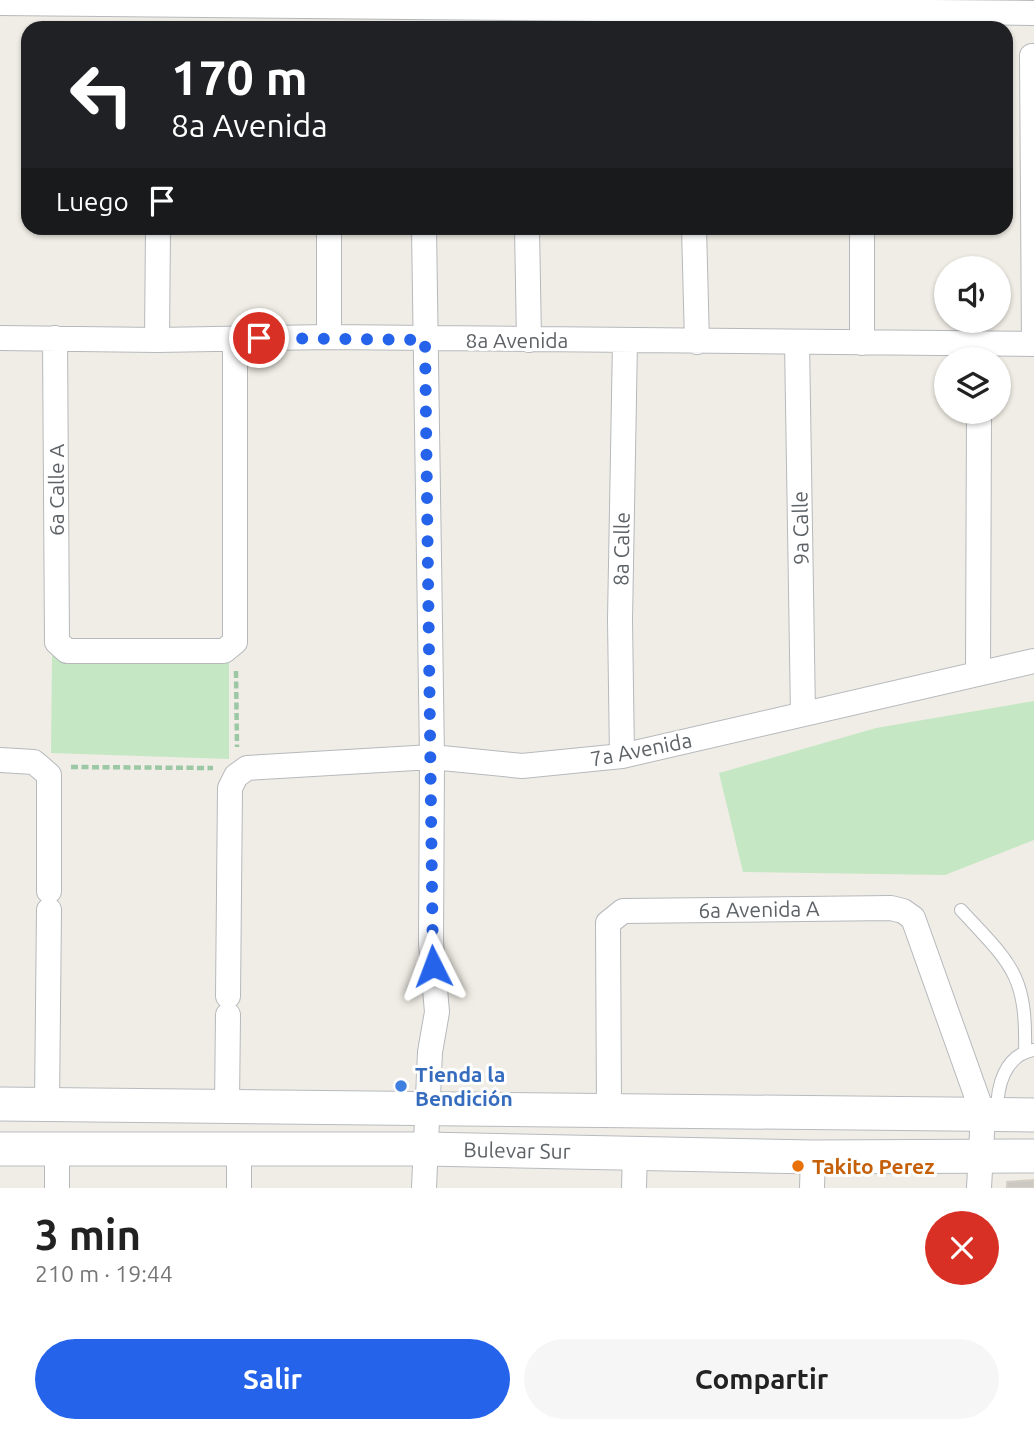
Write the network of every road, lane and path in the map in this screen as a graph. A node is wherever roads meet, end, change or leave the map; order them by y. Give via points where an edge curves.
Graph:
1 (0, 3) edge
2 (855, 6) edge
3 (423, 12) edge
4 (1034, 13) edge
5 (1032, 56) dead end
6 (158, 235) edge
7 (329, 235) edge
8 (424, 235) edge
9 (527, 235) edge
10 (694, 235) edge
11 (862, 235) edge
12 (329, 337) junction
13 (0, 338) edge
14 (55, 338) junction
15 (236, 338) junction
16 (425, 340) junction
17 (529, 340) junction
18 (157, 341) junction
19 (625, 341) junction
20 (697, 342) junction
21 (797, 342) junction
22 (862, 343) junction
23 (1034, 344) edge
24 (1010, 347) edge
25 (934, 348) edge
26 (979, 424) edge
27 (235, 642) junction
28 (1034, 661) edge
29 (978, 674) junction
30 (803, 714) junction
31 (622, 756) junction
32 (432, 757) junction
33 (0, 760) edge
34 (43, 767) junction
35 (241, 771) junction
36 (961, 910) dead end
37 (1030, 1051) edge
38 (0, 1104) edge
39 (47, 1104) junction
40 (228, 1105) junction
41 (429, 1106) junction
42 (609, 1108) junction
43 (990, 1114) junction
44 (1034, 1115) edge
45 (0, 1149) edge
46 (425, 1149) junction
47 (57, 1150) junction
48 (239, 1151) junction
49 (635, 1152) junction
50 (979, 1155) junction
51 (1034, 1156) edge
52 (813, 1172) edge
53 (57, 1188) edge
54 (239, 1188) edge
55 (424, 1188) edge
56 (634, 1188) edge
57 (979, 1188) edge

1 - 3 street
2 - 3 street
2 - 4 street
5 - 23 street
6 - 18 street
7 - 12 street
8 - 16 street
9 - 17 street
10 - 20 street
11 - 22 street
12 - 15 street, 8a Avenida
12 - 16 street, 8a Avenida
13 - 14 street, 8a Avenida
14 - 18 street, 8a Avenida
14 - 27 street, 6a Calle A via 57,642 67,651 224,651
15 - 18 street, 8a Avenida
15 - 27 street
16 - 17 street, 8a Avenida
16 - 32 street
17 - 19 street, 8a Avenida
19 - 20 street, 8a Avenida
19 - 31 street, 8a Calle
20 - 21 street, 8a Avenida
21 - 22 street, 8a Avenida
21 - 30 street, 9a Calle
22 - 25 street, 8a Avenida
23 - 24 street, 8a Avenida
26 - 29 street
27 - 35 path
28 - 29 street, 7a Avenida
29 - 30 street, 7a Avenida
30 - 31 street, 7a Avenida
31 - 32 street, 7a Avenida via 522,766
32 - 35 street, 7a Avenida via 254,766
32 - 41 street via 431,943 437,1012 430,1052
33 - 34 street
34 - 35 path
34 - 39 street via 50,780
35 - 40 street via 230,788
36 - 37 lane via 1014,971 1026,1010
37 - 43 lane via 1007,1067
38 - 39 main road, Bulevar Sur
39 - 40 main road, Bulevar Sur
40 - 41 main road, Bulevar Sur
41 - 42 main road, Bulevar Sur
41 - 46 street
42 - 43 main road, Bulevar Sur
42 - 43 street, 6a Avenida A via 608,923 623,911 891,908 913,918
43 - 44 main road, Bulevar Sur
43 - 50 street
45 - 47 main road, Bulevar Sur
46 - 48 main road, Bulevar Sur
46 - 49 main road, Bulevar Sur
46 - 55 street
47 - 48 main road, Bulevar Sur
47 - 53 street
48 - 54 street
49 - 52 main road, Bulevar Sur
49 - 56 street
50 - 51 main road, Bulevar Sur
50 - 52 main road, Bulevar Sur
50 - 57 street

